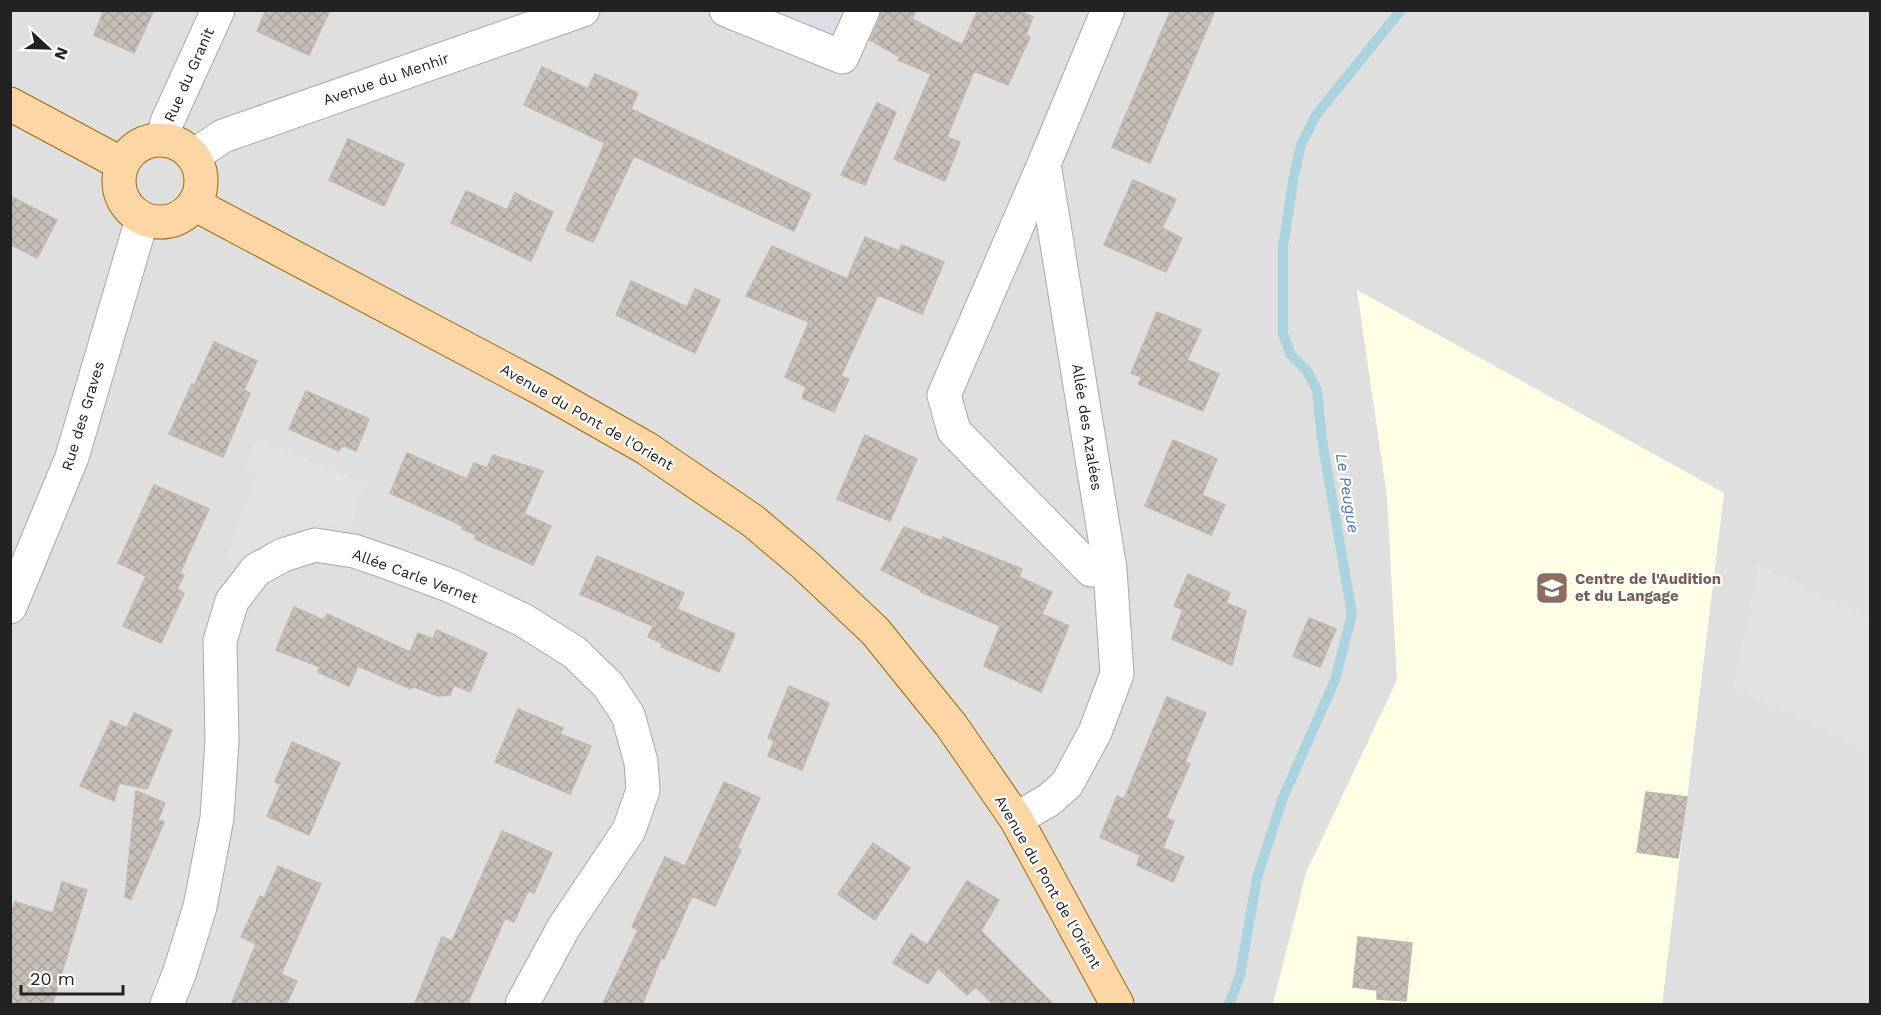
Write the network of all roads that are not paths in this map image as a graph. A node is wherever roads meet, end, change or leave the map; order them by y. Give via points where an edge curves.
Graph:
1 (218, 10) edge
2 (583, 10) edge
3 (726, 10) edge
4 (863, 10) edge
5 (1108, 10) edge
6 (10, 104) edge
7 (163, 140) junction
8 (193, 156) junction
9 (1044, 164) junction
10 (122, 165) junction
11 (194, 204) junction
12 (142, 219) junction
13 (1110, 569) junction
14 (10, 607) edge
15 (1016, 819) junction
16 (167, 1005) edge
17 (522, 1005) edge
18 (1117, 1005) edge

1 - 7 street, Rue du Granit via 167,122
2 - 8 street, Avenue du Menhir via 223,136
3 - 4 street via 842,57
5 - 9 street
6 - 10 main road
7 - 8 main road via 174,142
7 - 10 main road via 138,146
8 - 11 main road via 200,175 199,195
9 - 13 street, Allée des Azalées
9 - 13 street via 944,394 954,431 1091,570
10 - 12 main road via 118,177 123,202
11 - 12 main road via 177,219 154,223
11 - 15 main road, Avenue du Pont de l'Orient via 627,437 753,520 875,631 951,725
12 - 14 street, Rue des Graves via 72,457
13 - 15 street, Allée des Azalées via 1117,674 1114,684 1095,732 1067,784 1049,800
15 - 18 main road, Avenue du Pont de l'Orient
16 - 17 street, Allée Carle Vernet via 200,907 217,818 222,741 220,641 232,601 256,570 283,555 315,545 354,551 392,564 524,620 574,652 608,685 628,715 641,762 643,790 629,830 564,927

